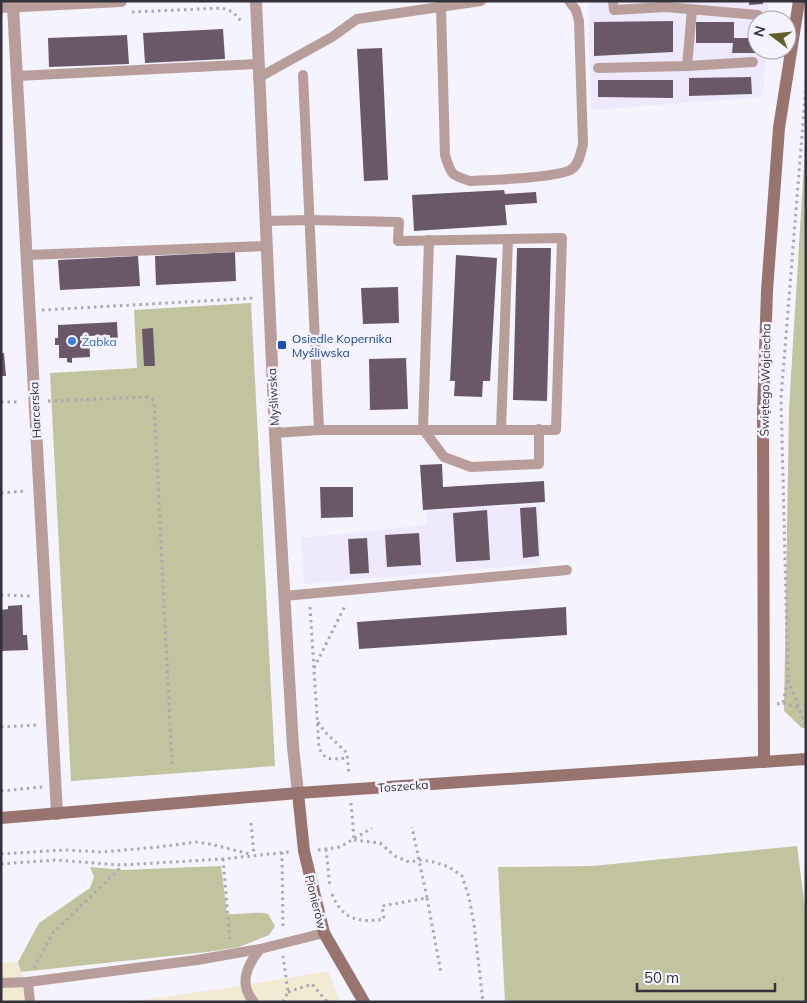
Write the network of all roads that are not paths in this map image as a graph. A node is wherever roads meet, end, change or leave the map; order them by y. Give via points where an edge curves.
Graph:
1 (121, 1) edge
2 (256, 1) edge
3 (481, 1) edge
4 (569, 1) edge
5 (614, 1) edge
6 (799, 1) edge
7 (7, 7) edge
8 (441, 7) junction
9 (692, 10) junction
10 (747, 14) edge
11 (753, 62) dead end
12 (258, 64) junction
13 (688, 66) junction
14 (598, 68) dead end
15 (303, 75) dead end
16 (18, 76) junction
17 (258, 78) junction
18 (309, 220) junction
19 (265, 222) junction
20 (508, 239) junction
21 (429, 240) junction
22 (266, 246) junction
23 (27, 255) junction
24 (501, 429) junction
25 (319, 430) junction
26 (422, 430) junction
27 (539, 430) junction
28 (274, 433) junction
29 (568, 570) dead end
30 (284, 596) junction
31 (806, 759) edge
32 (764, 762) junction
33 (298, 793) junction
34 (57, 814) junction
35 (1, 818) edge
36 (324, 933) junction
37 (260, 949) junction
38 (23, 982) junction
39 (1, 983) edge
40 (30, 1002) edge
41 (254, 1002) edge
42 (364, 1002) edge

1 - 7 street
2 - 12 street, Myśliwska
3 - 8 lane
4 - 8 lane via 579,21 583,144 580,157 572,169 558,174 470,181 450,172 445,155
5 - 9 lane via 614,10
6 - 32 main road, Świętego Wojciecha via 779,128 767,291 763,412
7 - 16 street, Harcerska
8 - 17 lane via 357,19 332,37
9 - 10 lane
9 - 13 lane
11 - 13 lane
12 - 16 lane
12 - 17 street, Myśliwska
13 - 14 lane
15 - 18 lane
16 - 23 street, Harcerska
17 - 19 street, Myśliwska
18 - 19 lane
18 - 21 lane via 399,222 398,241
18 - 25 lane
19 - 22 street, Myśliwska
20 - 21 lane
20 - 24 lane
20 - 27 lane via 562,238 556,430
21 - 26 lane
22 - 23 lane
22 - 28 street, Myśliwska
23 - 34 street, Harcerska
24 - 26 lane
24 - 27 lane
25 - 26 lane
25 - 28 lane
26 - 27 lane via 444,457 471,467 538,464
28 - 30 street, Myśliwska
29 - 30 lane
30 - 33 street, Myśliwska
31 - 32 main road, Toszecka
32 - 33 main road, Toszecka
33 - 34 main road, Toszecka
33 - 36 main road, Pionierów via 304,851
34 - 35 main road, Toszecka
36 - 37 lane
36 - 42 main road, Pionierów
37 - 38 lane
37 - 41 lane via 248,964 246,980
38 - 39 lane
38 - 40 lane

